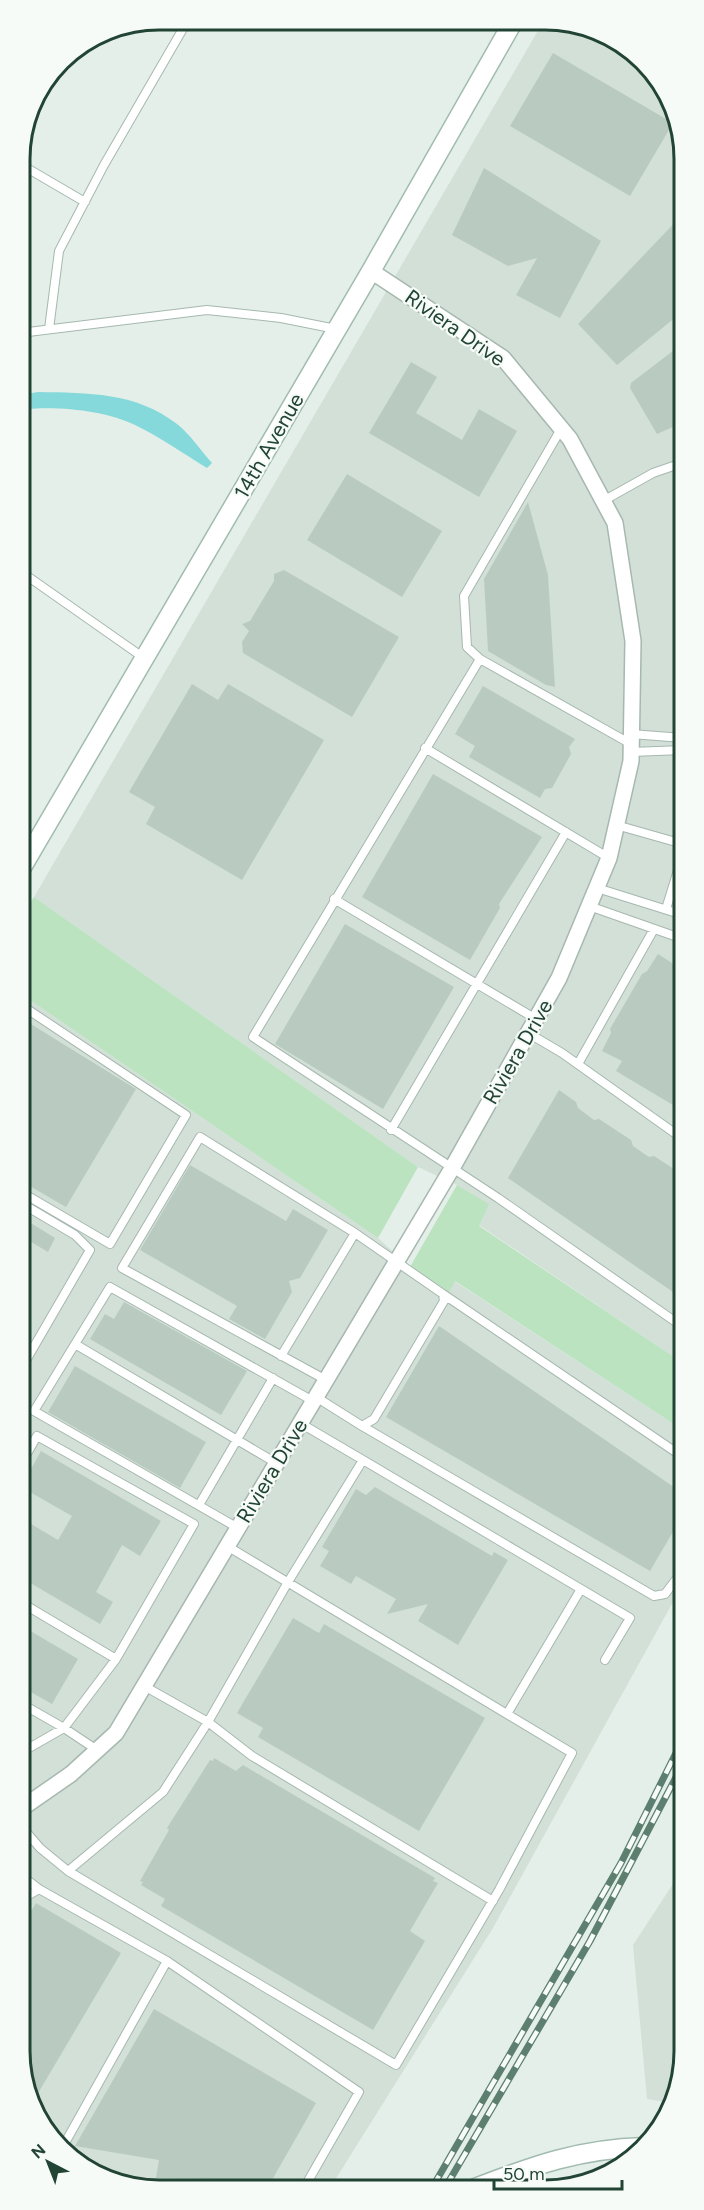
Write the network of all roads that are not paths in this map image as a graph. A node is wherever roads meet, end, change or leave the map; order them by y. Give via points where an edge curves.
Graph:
1 (182, 30) edge
2 (508, 30) edge
3 (30, 170) edge
4 (85, 202) junction
5 (371, 271) junction
6 (337, 329) junction
7 (49, 330) junction
8 (30, 332) edge
9 (561, 429) junction
10 (674, 466) edge
11 (603, 501) junction
12 (30, 578) edge
13 (144, 658) junction
14 (480, 659) junction
15 (674, 739) edge
16 (631, 743) junction
17 (425, 748) junction
18 (674, 749) edge
19 (616, 825) junction
20 (566, 832) junction
21 (674, 841) edge
22 (30, 854) edge
23 (609, 858) junction
24 (674, 883) edge
25 (597, 888) junction
26 (334, 899) junction
27 (589, 906) junction
28 (666, 909) junction
29 (674, 912) edge
30 (654, 929) junction
31 (674, 936) edge
32 (478, 984) junction
33 (30, 1011) edge
34 (536, 1019) junction
35 (528, 1033) junction
36 (578, 1064) junction
37 (391, 1130) junction
38 (674, 1133) edge
39 (451, 1170) junction
40 (30, 1197) edge
41 (30, 1208) edge
42 (355, 1233) junction
43 (396, 1262) junction
44 (443, 1294) junction
45 (674, 1321) edge
46 (75, 1344) junction
47 (30, 1354) edge
48 (281, 1356) junction
49 (273, 1378) junction
50 (326, 1380) junction
51 (314, 1399) junction
52 (300, 1423) junction
53 (362, 1426) junction
54 (238, 1440) junction
55 (30, 1448) edge
56 (674, 1450) edge
57 (363, 1460) junction
58 (276, 1463) junction
59 (199, 1505) junction
60 (238, 1528) junction
61 (227, 1546) junction
62 (288, 1582) junction
63 (674, 1582) edge
64 (581, 1588) junction
65 (30, 1608) edge
66 (116, 1659) junction
67 (605, 1660) dead end
68 (144, 1686) junction
69 (30, 1709) edge
70 (507, 1714) junction
71 (208, 1722) junction
72 (64, 1728) junction
73 (30, 1747) edge
74 (97, 1750) junction
75 (30, 1802) edge
76 (30, 1836) edge
77 (68, 1871) junction
78 (30, 1882) edge
79 (39, 1889) junction
80 (30, 1894) edge
81 (493, 1901) junction
82 (167, 1961) junction
83 (72, 2132) edge
84 (630, 2147) edge
85 (309, 2180) edge
86 (499, 2180) edge

1 - 4 lane
2 - 5 main road, 14th Avenue
3 - 4 lane
4 - 7 lane via 60,251
5 - 6 main road, 14th Avenue
5 - 9 street, Riviera Drive via 503,357
6 - 7 lane via 207,310
6 - 13 main road, 14th Avenue
7 - 8 lane
9 - 11 street, Riviera Drive
9 - 14 lane via 464,596 467,647
10 - 11 lane
11 - 16 street, Riviera Drive via 615,523 633,641
12 - 13 lane
13 - 22 main road, 14th Avenue
14 - 16 lane
14 - 17 lane
15 - 16 lane
16 - 18 lane
16 - 19 street, Riviera Drive
17 - 20 lane
17 - 26 lane
19 - 21 lane
19 - 23 street, Riviera Drive
20 - 23 lane
20 - 32 lane
23 - 25 street, Riviera Drive
24 - 28 lane
25 - 27 street, Riviera Drive
25 - 28 lane
26 - 32 lane
26 - 37 lane via 254,1037
27 - 30 lane
27 - 34 street, Riviera Drive via 559,978
28 - 29 lane
30 - 31 lane
30 - 36 lane
32 - 34 lane
32 - 37 lane
33 - 40 lane via 186,1115 110,1244
34 - 35 street, Riviera Drive
35 - 36 lane
35 - 39 street, Riviera Drive
36 - 38 lane
37 - 39 lane
39 - 43 street, Riviera Drive
39 - 45 lane via 498,1198
41 - 47 lane via 75,1235 90,1250
42 - 43 lane
42 - 48 lane
42 - 48 lane via 201,1137 122,1268
43 - 44 lane
43 - 50 street, Riviera Drive
44 - 53 lane via 444,1301 374,1419
44 - 56 lane
46 - 49 lane via 110,1287
46 - 54 lane
46 - 59 lane via 34,1411
48 - 50 lane
49 - 51 lane
49 - 54 lane
50 - 51 street, Riviera Drive
51 - 52 street, Riviera Drive
51 - 53 lane
52 - 57 lane
52 - 58 street, Riviera Drive
53 - 63 lane via 654,1596 664,1594
54 - 58 lane
54 - 59 lane
55 - 66 lane via 37,1436 194,1524
57 - 62 lane
57 - 64 lane
58 - 60 street, Riviera Drive
59 - 60 lane
60 - 61 street, Riviera Drive
61 - 62 lane
61 - 68 street, Riviera Drive
62 - 70 lane
62 - 71 lane
64 - 67 lane via 630,1618
64 - 70 lane
65 - 66 lane
66 - 72 lane
68 - 71 lane
68 - 74 street, Riviera Drive via 116,1732
69 - 72 lane
70 - 81 lane via 572,1753
71 - 77 lane via 163,1792
71 - 81 lane via 252,1756
72 - 73 lane
72 - 74 lane
74 - 75 street, Riviera Drive
76 - 77 lane
77 - 81 lane via 396,2065
78 - 79 lane
79 - 80 lane
79 - 82 lane
82 - 83 lane
82 - 85 lane via 359,2092
84 - 86 main road via 575,2154

